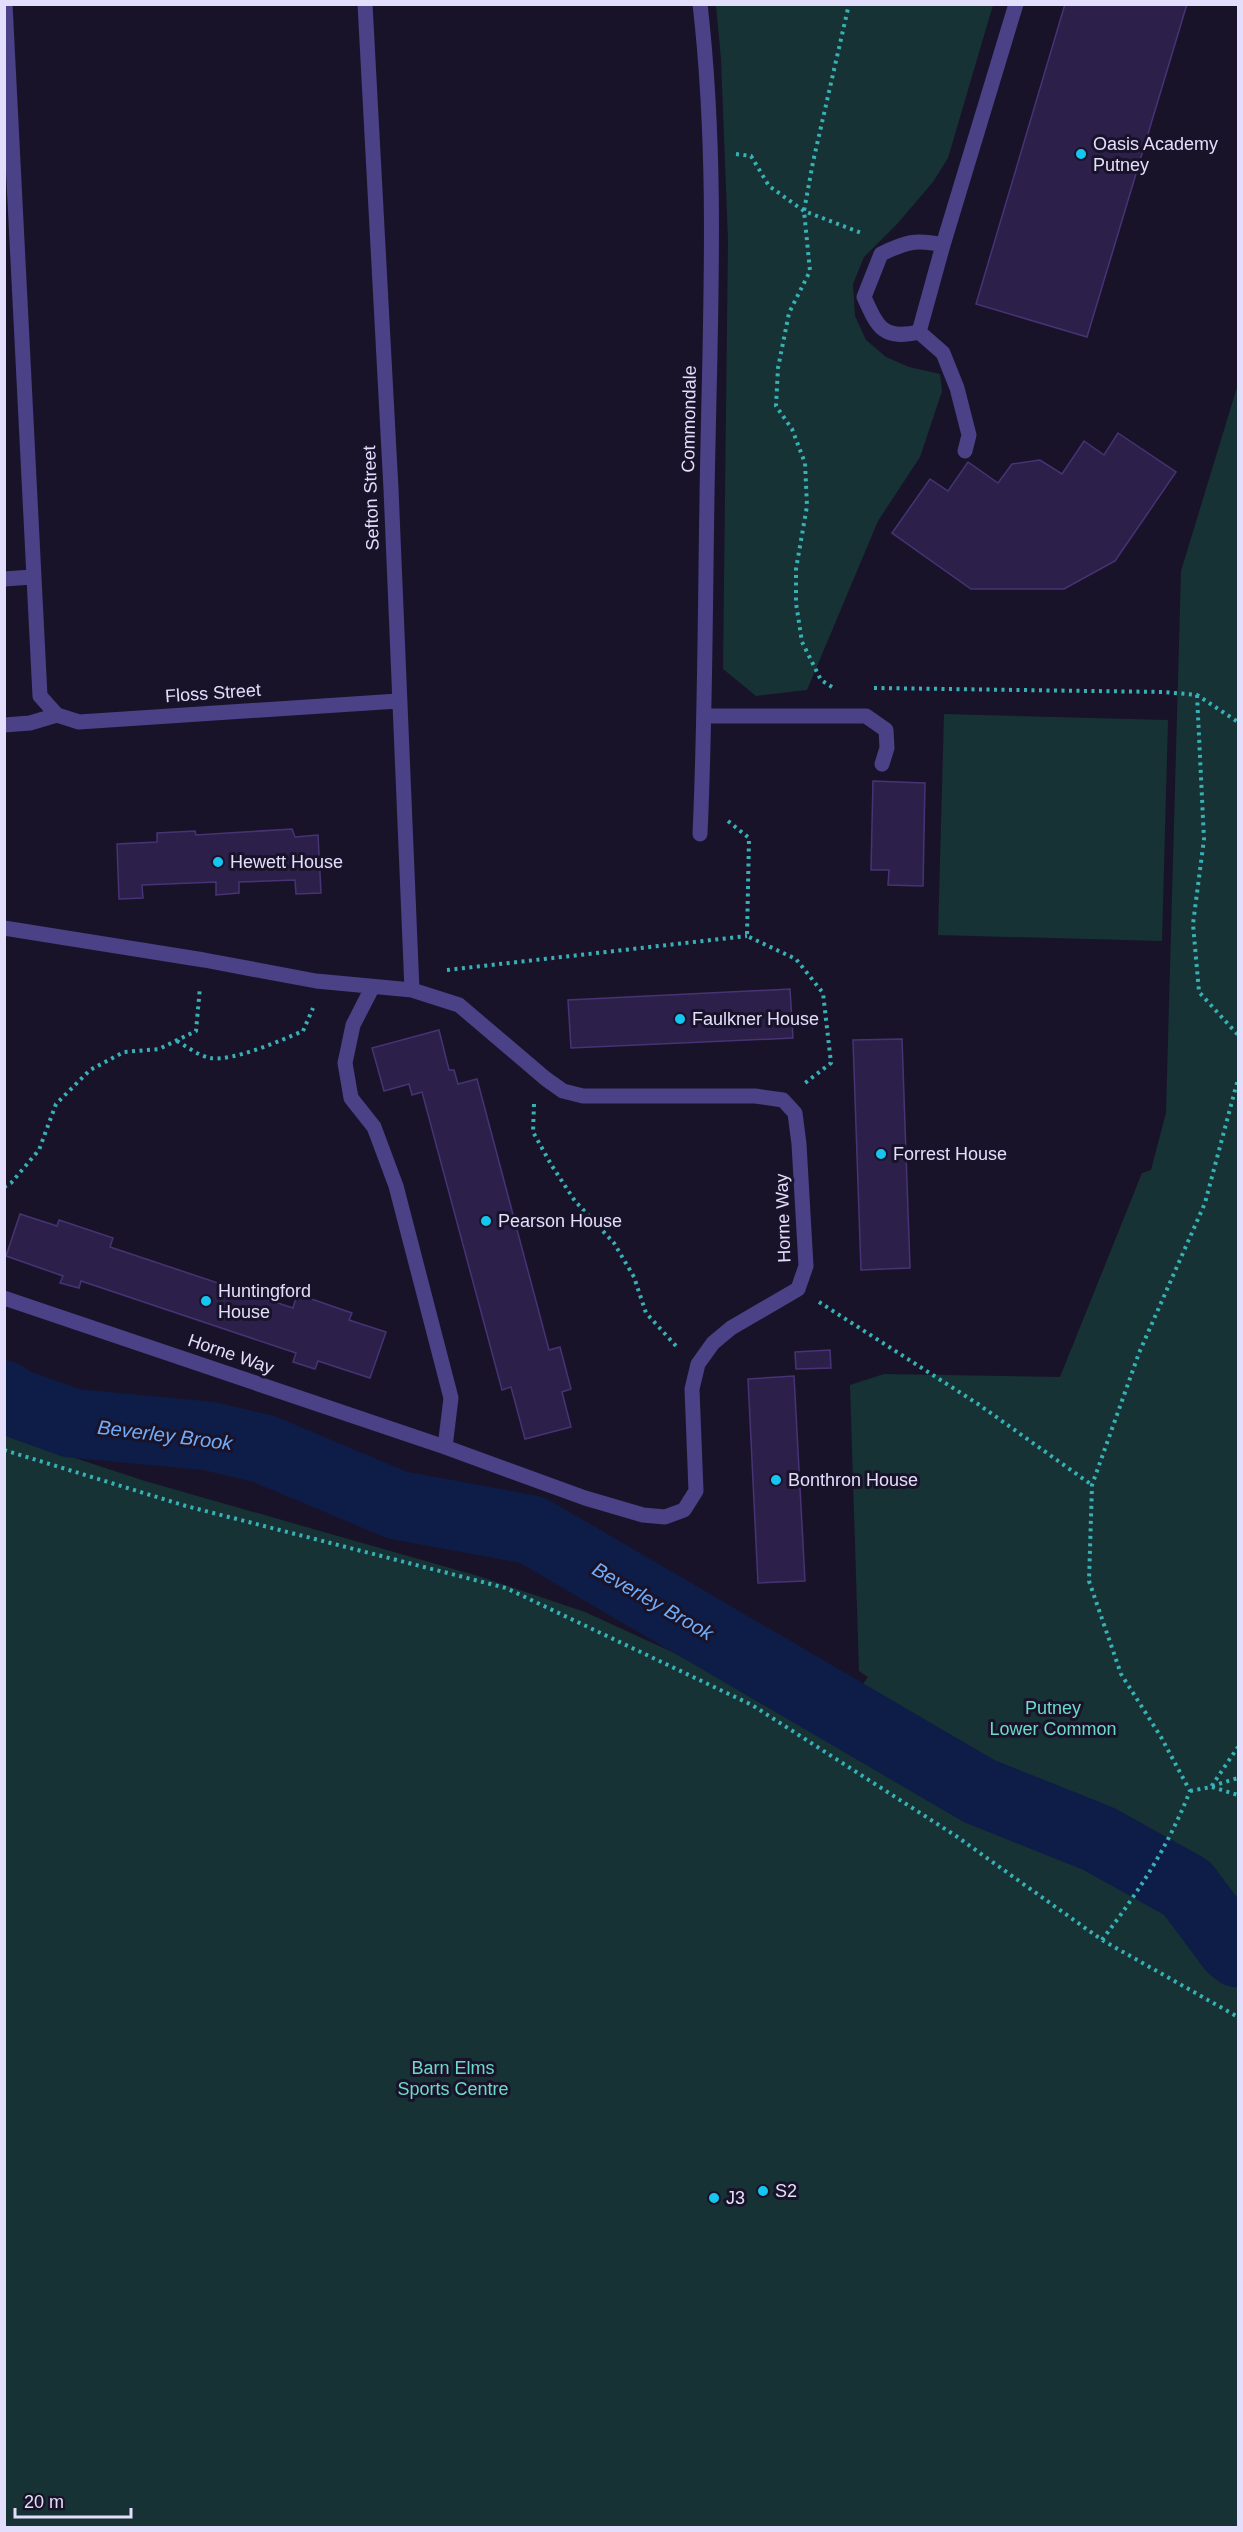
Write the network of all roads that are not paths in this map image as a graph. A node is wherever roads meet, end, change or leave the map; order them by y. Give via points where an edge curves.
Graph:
1 (5, 4) edge
2 (365, 4) edge
3 (700, 4) edge
4 (1016, 4) edge
5 (943, 245) junction
6 (919, 332) junction
7 (965, 451) dead end
8 (32, 577) junction
9 (4, 579) edge
10 (398, 700) junction
11 (57, 715) junction
12 (705, 716) junction
13 (4, 725) edge
14 (882, 764) dead end
15 (700, 834) dead end
16 (4, 928) edge
17 (372, 988) junction
18 (412, 990) junction
19 (4, 1298) edge
20 (445, 1447) junction

1 - 8 street
2 - 10 street, Sefton Street via 391,489
3 - 12 street, Commondale via 712,151
4 - 5 street
5 - 6 street
5 - 6 street via 906,242 881,254 864,297 873,318 888,334 898,337
6 - 7 street via 943,353 957,387 969,435
8 - 9 street
8 - 11 street via 40,696
10 - 11 street, Floss Street via 79,722
10 - 18 street, Sefton Street
11 - 13 street
12 - 14 street via 866,716 886,730 887,748
12 - 15 street, Commondale
16 - 17 street
17 - 18 street
17 - 20 street via 353,1025 345,1063 351,1098 374,1127 399,1198 451,1398
18 - 20 street, Horne Way via 459,1005 563,1091 583,1096 755,1096 783,1100 795,1113 799,1144 806,1266 798,1289 713,1342 698,1364 692,1389 696,1491 684,1510 665,1517 643,1515
19 - 20 street, Horne Way

